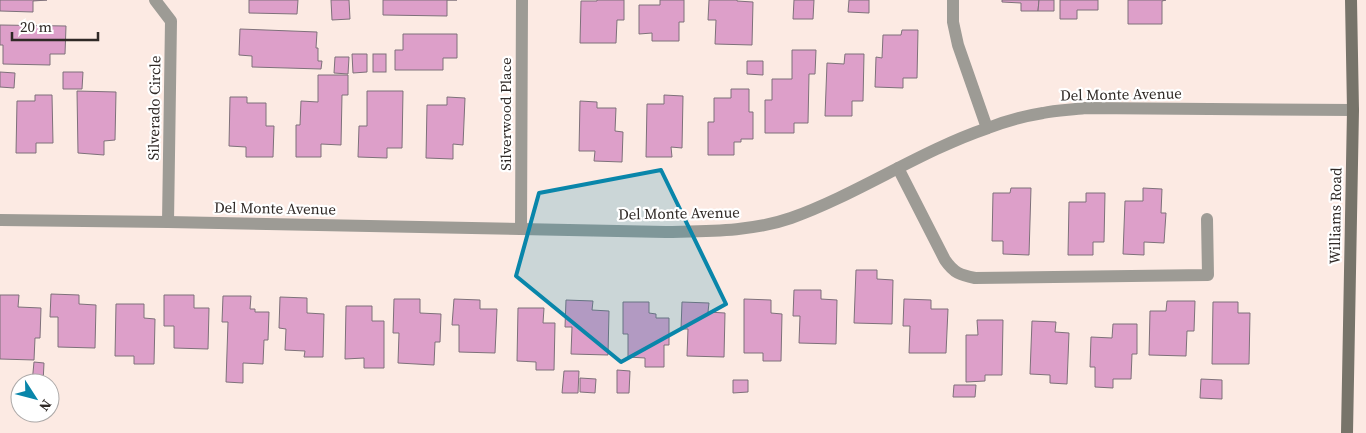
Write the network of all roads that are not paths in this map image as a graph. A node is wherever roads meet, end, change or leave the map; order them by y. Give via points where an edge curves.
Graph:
1 (155, 0) edge
2 (522, 0) edge
3 (953, 0) edge
4 (1351, 0) edge
5 (1360, 111) edge
6 (987, 128) junction
7 (898, 168) junction
8 (0, 220) edge
9 (1207, 220) dead end
10 (168, 222) junction
11 (521, 229) junction
12 (1347, 433) edge

1 - 10 street, Silverado Circle via 171,21
2 - 11 street, Silverwood Place
3 - 6 street via 958,45
4 - 5 main road, Williams Road
5 - 6 street, Del Monte Avenue via 1085,108 1044,112
5 - 12 main road, Williams Road
6 - 7 street, Del Monte Avenue
7 - 9 street via 944,260 961,276 1208,275
7 - 11 street, Del Monte Avenue via 824,205 789,219 750,228 666,232
8 - 10 street, Del Monte Avenue
10 - 11 street, Del Monte Avenue

